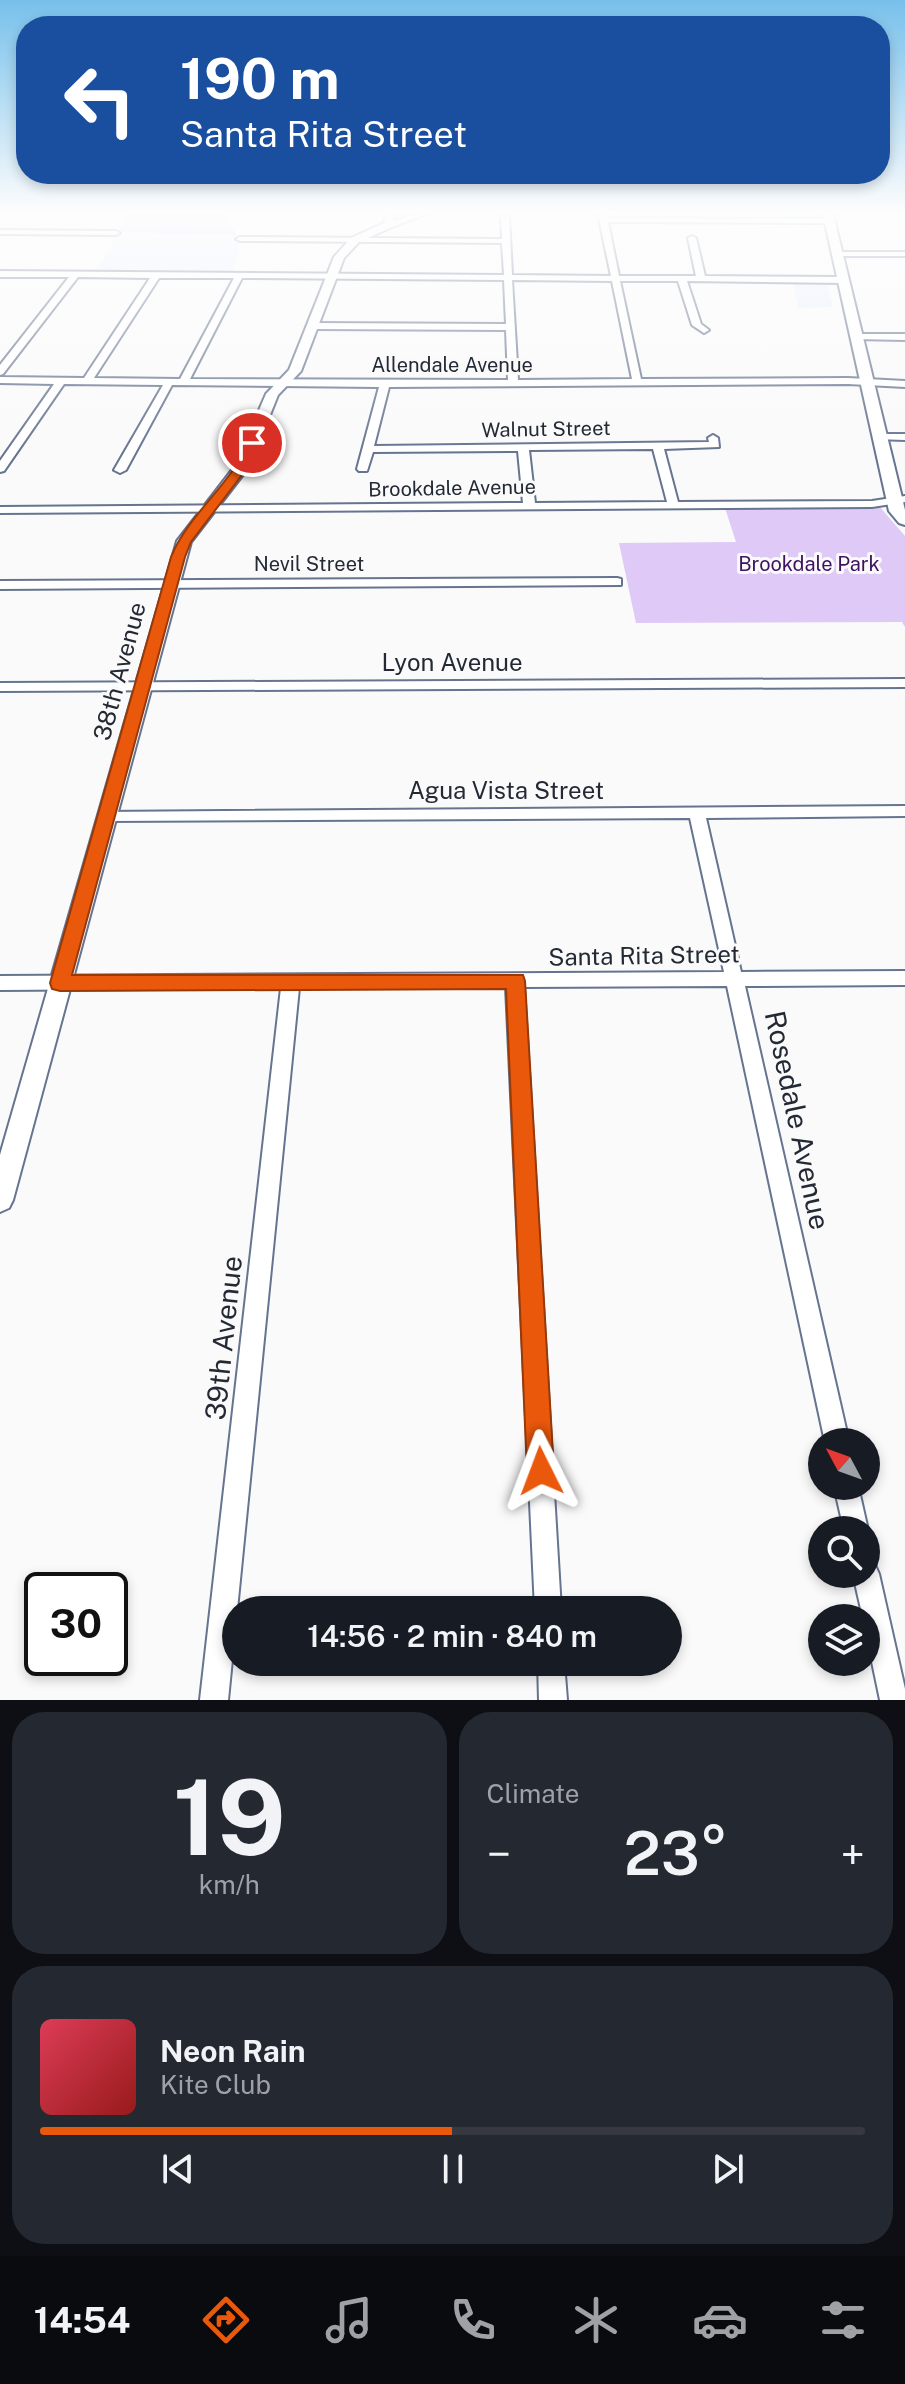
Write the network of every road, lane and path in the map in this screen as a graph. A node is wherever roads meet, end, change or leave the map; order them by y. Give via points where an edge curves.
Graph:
1 (61, 293) edge
2 (144, 293) edge
3 (230, 293) edge
4 (326, 293) edge
5 (509, 293) edge
6 (619, 293) edge
7 (687, 293) edge
8 (846, 293) edge
9 (313, 326) junction
10 (511, 327) junction
11 (704, 330) dead end
12 (856, 337) junction
13 (905, 337) edge
14 (0, 372) edge
15 (0, 380) edge
16 (61, 381) junction
17 (87, 381) junction
18 (169, 382) junction
19 (183, 382) junction
20 (513, 382) junction
21 (637, 382) junction
22 (282, 383) junction
23 (867, 383) junction
24 (385, 384) junction
25 (905, 384) edge
26 (879, 437) junction
27 (905, 437) edge
28 (713, 438) dead end
29 (658, 446) junction
30 (523, 448) junction
31 (368, 449) junction
32 (0, 469) edge
33 (363, 469) dead end
34 (120, 470) dead end
35 (900, 500) edge
36 (673, 504) junction
37 (529, 505) junction
38 (209, 509) junction
39 (0, 510) edge
40 (905, 520) edge
41 (617, 582) dead end
42 (0, 585) edge
43 (170, 585) junction
44 (905, 683) edge
45 (142, 686) junction
46 (0, 687) edge
47 (905, 811) edge
48 (697, 812) junction
49 (107, 816) junction
50 (734, 977) junction
51 (905, 978) edge
52 (515, 981) junction
53 (291, 982) junction
54 (0, 983) edge
55 (60, 983) junction
56 (0, 1200) edge
57 (834, 1428) edge
58 (869, 1588) edge
59 (547, 1596) edge
60 (552, 1676) edge
61 (214, 1700) edge
62 (553, 1700) edge
63 (894, 1700) edge

1 - 14 street
2 - 17 street
3 - 19 street
4 - 9 street, 38th Avenue
5 - 10 street
6 - 21 street
7 - 11 street via 697,325
8 - 12 main road
9 - 10 street
9 - 22 street, 38th Avenue via 295,371
10 - 20 street
12 - 13 street
12 - 23 main road
15 - 16 street, Allendale Avenue
16 - 17 street, Allendale Avenue
16 - 32 street
17 - 18 street, Allendale Avenue
18 - 19 street, Allendale Avenue
18 - 34 street
19 - 22 street, Allendale Avenue
20 - 21 street, Allendale Avenue
20 - 24 street, Allendale Avenue
21 - 23 street, Allendale Avenue
22 - 24 street, Allendale Avenue
22 - 38 street, 38th Avenue via 272,394 242,467
23 - 25 street, Allendale Avenue
23 - 26 main road
24 - 31 street
26 - 27 street
26 - 35 main road
28 - 29 street, Walnut Street via 715,445
29 - 30 street, Walnut Street
29 - 36 street
30 - 31 street, Walnut Street
30 - 37 street
31 - 33 street
35 - 36 street, Brookdale Avenue
35 - 40 main road via 897,511
36 - 37 street, Brookdale Avenue
37 - 38 street, Brookdale Avenue
38 - 39 street, Brookdale Avenue
38 - 43 street, 38th Avenue via 184,541
41 - 43 street, Nevil Street
42 - 43 street, Nevil Street
43 - 45 street, 38th Avenue
44 - 45 street, Lyon Avenue
45 - 46 street, Lyon Avenue
45 - 49 street, 38th Avenue
47 - 48 street, Agua Vista Street
48 - 49 street, Agua Vista Street
48 - 50 street, Rosedale Avenue
49 - 55 street, 38th Avenue
50 - 51 street, Santa Rita Street
50 - 52 street, Santa Rita Street
50 - 57 street, Rosedale Avenue
52 - 53 street, Santa Rita Street
52 - 59 street
53 - 55 street, Santa Rita Street
53 - 61 street, 39th Avenue
54 - 55 street, Santa Rita Street
55 - 56 street, 38th Avenue
58 - 63 street
60 - 62 street

